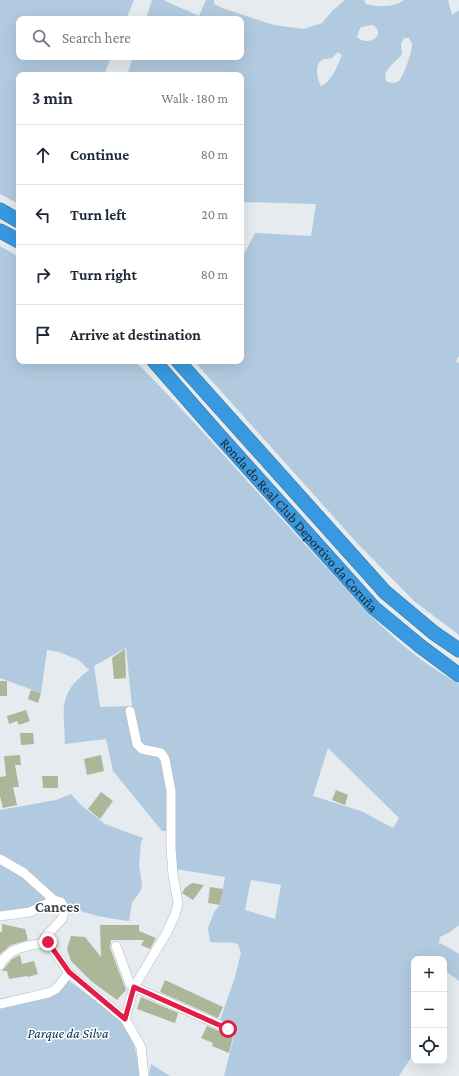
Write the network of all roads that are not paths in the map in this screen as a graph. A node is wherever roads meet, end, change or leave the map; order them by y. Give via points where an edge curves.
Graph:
1 (0, 210) edge
2 (16, 219) edge
3 (0, 231) edge
4 (16, 240) edge
5 (157, 364) edge
6 (181, 364) edge
7 (459, 650) edge
8 (459, 675) edge
9 (130, 711) dead end
10 (0, 859) edge
11 (54, 900) junction
12 (0, 916) edge
13 (48, 942) junction
14 (116, 946) dead end
15 (0, 965) edge
16 (69, 972) junction
17 (134, 987) junction
18 (0, 1004) edge
19 (125, 1019) junction
20 (228, 1029) dead end
21 (144, 1076) edge

1 - 2 highway
3 - 4 highway
5 - 8 highway, Ronda do Real Club Deportivo da Coruña via 374,608
6 - 7 highway, Ronda do Real Club Deportivo da Coruña via 385,592 434,633
9 - 17 street via 137,744 142,749 162,753 167,764 171,791 173,875 178,903 166,934
10 - 11 street via 24,873
11 - 12 street via 30,912
11 - 13 street via 61,902 65,909 62,919 45,937
13 - 15 street via 13,950
13 - 16 street
14 - 17 street via 130,984
16 - 18 street via 56,989 48,993
16 - 19 street
17 - 19 street
17 - 20 street
19 - 21 street via 141,1047

